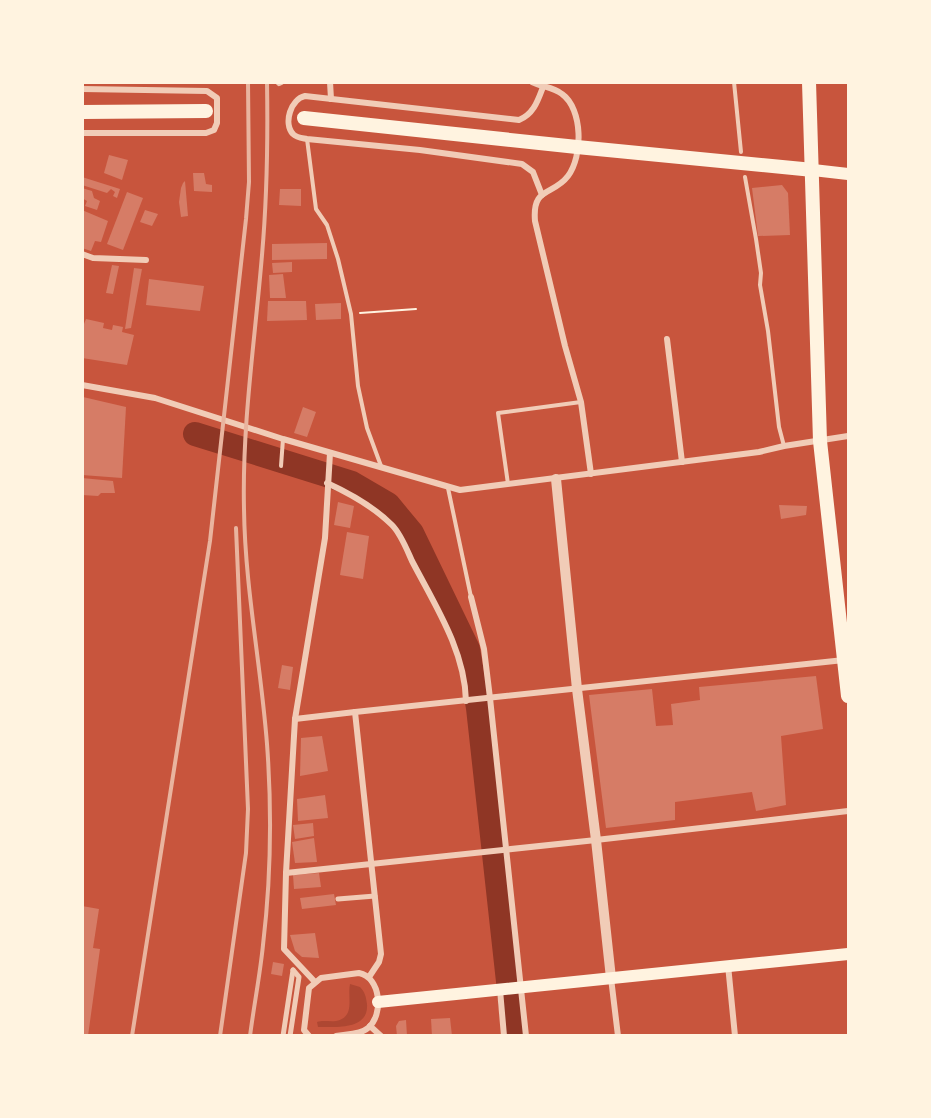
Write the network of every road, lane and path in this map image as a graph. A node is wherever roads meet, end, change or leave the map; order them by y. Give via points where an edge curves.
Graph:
1 (170, 82) edge
2 (330, 82) edge
3 (532, 82) edge
4 (734, 82) edge
5 (809, 82) edge
6 (86, 87) edge
7 (543, 87) junction
8 (169, 90) junction
9 (331, 99) junction
10 (206, 111) dead end
11 (82, 112) edge
12 (304, 118) dead end
13 (82, 132) edge
14 (307, 139) junction
15 (577, 147) junction
16 (741, 152) dead end
17 (813, 170) junction
18 (849, 174) edge
19 (745, 177) dead end
20 (543, 195) junction
21 (82, 254) edge
22 (146, 260) dead end
23 (416, 309) dead end
24 (351, 314) junction
25 (667, 339) dead end
26 (82, 385) edge
27 (581, 402) junction
28 (849, 436) edge
29 (283, 439) junction
30 (820, 441) junction
31 (784, 446) junction
32 (330, 453) junction
33 (682, 462) junction
34 (281, 465) dead end
35 (381, 467) junction
36 (591, 474) junction
37 (556, 479) junction
38 (327, 483) junction
39 (508, 486) junction
40 (448, 488) junction
41 (471, 597) joint
42 (847, 659) edge
43 (577, 689) junction
44 (849, 696) edge
45 (487, 699) junction
46 (468, 701) junction
47 (356, 712) junction
48 (296, 719) junction
49 (849, 811) edge
50 (596, 840) junction
51 (504, 849) junction
52 (372, 863) junction
53 (286, 873) junction
54 (375, 896) junction
55 (338, 899) dead end
56 (849, 954) edge
57 (728, 965) junction
58 (369, 977) junction
59 (611, 978) junction
60 (315, 982) junction
61 (521, 988) junction
62 (500, 990) junction
63 (378, 1002) junction
64 (370, 1026) junction
65 (283, 1035) edge
66 (290, 1035) edge
67 (309, 1035) edge
68 (336, 1035) edge
69 (381, 1035) edge
70 (504, 1035) edge
71 (526, 1035) edge
72 (618, 1035) edge
73 (735, 1035) edge

1 - 8 lane
2 - 9 street
3 - 7 street
4 - 16 lane
5 - 17 main road
6 - 8 street
7 - 9 street via 535,107 519,120
7 - 15 street via 560,92 573,106 578,125
8 - 13 street via 213,93 217,98 214,130
9 - 14 street via 305,96 292,104 290,130 297,138
10 - 11 main road
12 - 15 main road
14 - 20 street via 522,164 532,172
14 - 24 lane via 316,209 327,225
15 - 17 main road
15 - 20 street via 567,177
17 - 18 main road
17 - 30 main road
19 - 31 lane
20 - 27 street via 534,208 535,221
21 - 22 street
23 - 24 path
24 - 35 lane via 358,386
25 - 33 street
26 - 29 street via 155,398
27 - 36 street
27 - 39 lane via 498,413
28 - 30 street
29 - 32 street
29 - 34 lane
30 - 31 street
30 - 42 main road
31 - 33 street
32 - 35 street
32 - 38 street
33 - 36 street
35 - 40 street
36 - 37 street
37 - 39 street
37 - 43 street
38 - 46 street via 356,497 394,526 456,650
38 - 48 street via 325,538
39 - 40 street
40 - 41 lane
41 - 45 street via 484,649
42 - 43 street
42 - 44 main road
43 - 45 street
43 - 50 street
45 - 46 street
45 - 51 street
46 - 47 street
47 - 48 street
47 - 52 street
48 - 53 street
49 - 50 street
50 - 51 street
50 - 59 street
51 - 52 street
51 - 61 street
52 - 53 street
52 - 54 street
53 - 60 street via 284,949
54 - 55 street
54 - 58 street via 381,954
56 - 57 main road
57 - 59 main road
57 - 73 street
58 - 60 street via 359,973
58 - 63 street via 374,981
59 - 61 main road
59 - 72 street
60 - 67 street via 309,988 304,1030
61 - 62 main road
61 - 71 street
62 - 63 main road
62 - 70 street
63 - 64 street via 378,1012
64 - 68 street via 360,1033
64 - 69 street
65 - 66 street via 292,970 299,977

